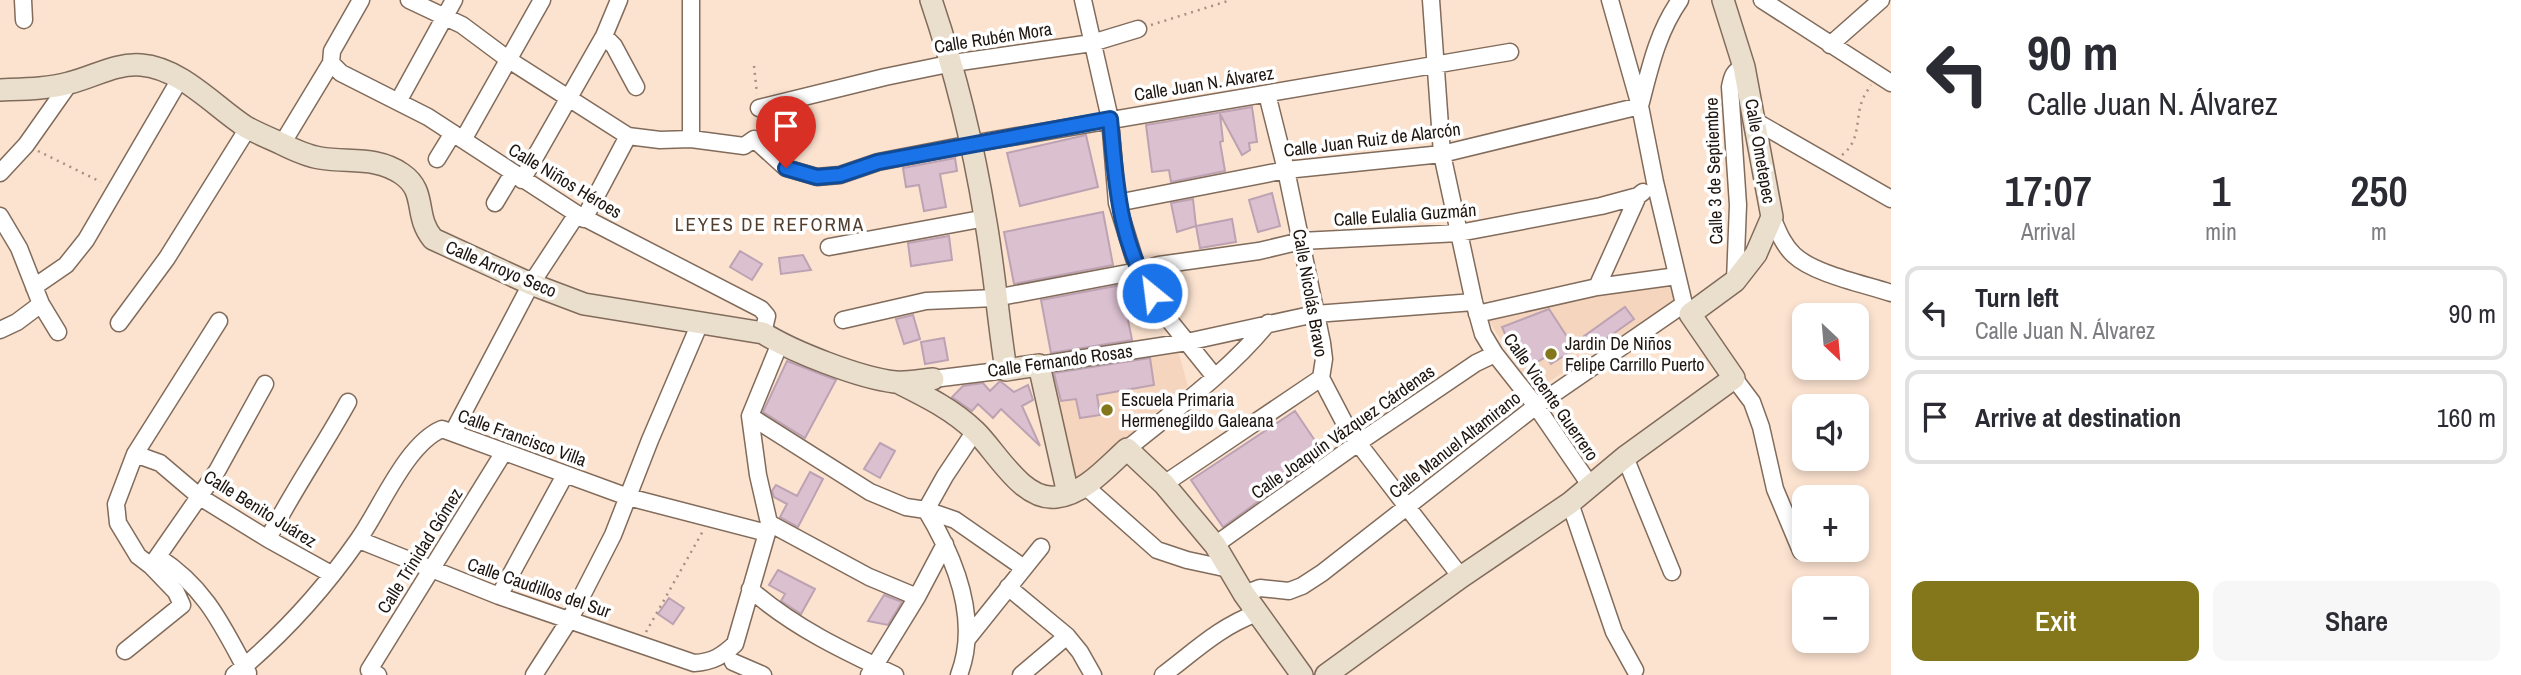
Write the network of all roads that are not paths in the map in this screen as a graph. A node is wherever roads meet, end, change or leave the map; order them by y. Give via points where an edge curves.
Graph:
1 (23, 0) edge
2 (361, 0) edge
3 (409, 0) edge
4 (454, 0) edge
5 (542, 0) edge
6 (619, 0) edge
7 (691, 0) edge
8 (931, 0) edge
9 (1083, 0) edge
10 (1432, 0) edge
11 (1610, 0) edge
12 (1681, 0) edge
13 (1723, 0) edge
14 (1881, 0) edge
15 (1773, 2) edge
16 (445, 16) junction
17 (24, 20) dead end
18 (1138, 29) road end
19 (604, 36) junction
20 (1092, 43) junction
21 (1830, 45) junction
22 (1510, 52) dead end
23 (509, 60) junction
24 (331, 63) junction
25 (953, 63) junction
26 (1436, 65) junction
27 (1744, 67) junction
28 (1884, 78) edge
29 (180, 79) junction
30 (69, 83) junction
31 (636, 87) dead end
32 (0, 90) edge
33 (1267, 94) junction
34 (567, 99) junction
35 (399, 100) junction
36 (1640, 106) junction
37 (759, 108) dead end
38 (1110, 119) junction
39 (1755, 121) junction
40 (248, 128) junction
41 (458, 136) junction
42 (628, 136) junction
43 (691, 139) junction
44 (282, 144) junction
45 (971, 144) junction
46 (1441, 154) junction
47 (437, 159) dead end
48 (1286, 170) junction
49 (0, 173) edge
50 (518, 176) junction
51 (1655, 182) junction
52 (1638, 196) junction
53 (1891, 199) edge
54 (495, 203) dead end
55 (1117, 203) junction
56 (0, 216) edge
57 (580, 216) junction
58 (1772, 217) junction
59 (986, 218) junction
60 (1460, 233) junction
61 (1301, 241) junction
62 (829, 247) dead end
63 (1138, 271) junction
64 (1677, 276) junction
65 (1735, 281) junction
66 (531, 284) junction
67 (34, 287) junction
68 (1597, 287) junction
69 (1891, 293) edge
70 (995, 298) junction
71 (41, 304) junction
72 (1475, 308) junction
73 (1687, 309) junction
74 (1315, 314) junction
75 (843, 320) dead end
76 (219, 321) dead end
77 (119, 323) dead end
78 (700, 323) junction
79 (1268, 323) junction
80 (0, 330) edge
81 (58, 332) dead end
82 (772, 338) junction
83 (1187, 342) junction
84 (1495, 354) junction
85 (1039, 365) junction
86 (1006, 370) junction
87 (1215, 377) junction
88 (1321, 378) junction
89 (1734, 378) junction
90 (933, 379) joint
91 (897, 383) junction
92 (265, 384) dead end
93 (348, 402) dead end
94 (1536, 406) junction
95 (750, 416) junction
96 (975, 431) junction
97 (453, 432) junction
98 (1358, 443) junction
99 (1127, 449) junction
100 (503, 452) junction
101 (135, 454) junction
102 (1625, 457) junction
103 (565, 475) junction
104 (1164, 485) junction
105 (1590, 485) junction
106 (1076, 490) junction
107 (200, 497) junction
108 (628, 497) junction
109 (1570, 503) junction
110 (1409, 506) junction
111 (926, 510) junction
112 (768, 528) junction
113 (1792, 530) edge
114 (268, 539) junction
115 (359, 540) junction
116 (945, 544) junction
117 (1215, 545) junction
118 (1041, 547) dead end
119 (155, 561) junction
120 (1024, 568) junction
121 (431, 569) junction
122 (1229, 569) junction
123 (1672, 572) dead end
124 (331, 574) junction
125 (1461, 577) junction
126 (1008, 587) junction
127 (750, 589) junction
128 (1244, 594) junction
129 (499, 596) junction
130 (917, 597) junction
131 (1257, 613) junction
132 (570, 619) junction
133 (1067, 636) junction
134 (968, 638) junction
135 (735, 644) junction
136 (125, 651) dead end
137 (732, 668) edge
138 (871, 670) edge
139 (1636, 670) dead end
140 (242, 672) edge
141 (1336, 672) edge
142 (374, 673) edge
143 (534, 675) edge
144 (763, 675) edge
145 (895, 675) edge
146 (959, 675) edge
147 (1021, 675) edge
148 (1093, 675) edge
149 (1163, 675) edge
150 (1302, 675) edge

1 - 17 street
2 - 24 street via 332,51
3 - 16 street
4 - 16 street
5 - 23 street
6 - 19 street
7 - 43 street
8 - 25 street
9 - 20 street
10 - 26 street, Calle Vicente Guerrero
11 - 36 street
12 - 36 street via 1656,44
13 - 27 street, Calle Ometepec
14 - 21 street
15 - 21 street
16 - 23 street
16 - 35 street
18 - 20 street, Calle Rubén Mora
19 - 31 street
19 - 34 street
20 - 25 street, Calle Rubén Mora
20 - 38 street
21 - 28 street
22 - 26 street, Calle Juan N. Álvarez
23 - 34 street
23 - 41 street
24 - 35 street, Calle Niños Héroes via 341,73
24 - 44 street
25 - 37 street, Calle Rubén Mora
25 - 45 street
26 - 33 street, Calle Juan N. Álvarez
26 - 46 street, Calle Vicente Guerrero
27 - 39 street, Calle Ometepec
27 - 65 street, Calle 3 de Septiembre via 1736,70 1730,87 1738,205
29 - 30 street, Calle Arroyo Seco via 144,65 123,64
29 - 40 street, Calle Arroyo Seco
29 - 67 street via 86,240 66,265
30 - 32 street, Calle Arroyo Seco
30 - 49 street via 26,145
33 - 38 street, Calle Juan N. Álvarez
33 - 48 street, Calle Nicolás Bravo
34 - 42 street
34 - 50 street
35 - 41 street, Calle Niños Héroes
36 - 46 street, Calle Juan Ruiz de Alarcón
36 - 51 street
38 - 45 street, Calle Juan N. Álvarez
38 - 55 street
39 - 53 street
39 - 58 street, Calle Ometepec
40 - 44 street, Calle Arroyo Seco
40 - 77 street via 167,258
41 - 47 street
41 - 50 street, Calle Niños Héroes
42 - 43 street, Calle Juan N. Álvarez
42 - 57 street
43 - 45 street, Calle Juan N. Álvarez via 744,146 754,139 786,168 817,177
44 - 66 street, Calle Arroyo Seco via 320,158 388,165 415,186 424,229 433,239
45 - 59 street
46 - 48 street, Calle Juan Ruiz de Alarcón
46 - 60 street, Calle Vicente Guerrero
48 - 55 street, Calle Juan Ruiz de Alarcón
48 - 61 street, Calle Nicolás Bravo
50 - 54 street
50 - 57 street, Calle Niños Héroes
51 - 52 street
51 - 64 street
52 - 60 street, Calle Eulalia Guzmán
52 - 68 street
55 - 63 street
56 - 67 street
57 - 66 street
57 - 82 street, Calle Niños Héroes via 761,309
58 - 65 street, Calle Ometepec via 1756,254
58 - 69 street via 1795,257
59 - 62 street
59 - 70 street
60 - 61 street, Calle Eulalia Guzmán
60 - 72 street, Calle Vicente Guerrero
61 - 63 street, Calle Eulalia Guzmán
61 - 74 street, Calle Nicolás Bravo
63 - 70 street, Calle Eulalia Guzmán
63 - 83 street
64 - 68 street, Calle Fernando Rosas
64 - 73 street
65 - 73 street, Calle Ometepec
66 - 78 street, Calle Arroyo Seco via 584,304
66 - 97 street
67 - 71 street
68 - 72 street, Calle Fernando Rosas
70 - 75 street, Calle Eulalia Guzmán via 926,301
70 - 86 street
71 - 80 street
71 - 81 street
72 - 74 street, Calle Fernando Rosas
72 - 84 street, Calle Vicente Guerrero
73 - 89 street
73 - 94 street, Calle Manuel Altamirano
74 - 79 street, Calle Fernando Rosas
74 - 88 street, Calle Nicolás Bravo via 1324,359
76 - 101 street
78 - 82 street, Calle Arroyo Seco
78 - 108 street
79 - 83 street, Calle Fernando Rosas
79 - 87 street
82 - 91 street, Calle Arroyo Seco via 860,374
82 - 95 street
83 - 85 street, Calle Fernando Rosas
83 - 87 street
84 - 94 street, Calle Vicente Guerrero
84 - 98 street, Calle Joaquín Vázquez Cárdenas
85 - 86 street, Calle Fernando Rosas
85 - 106 street
86 - 90 street, Calle Fernando Rosas
87 - 99 street
88 - 98 street, Calle Nicolás Bravo
88 - 104 street
89 - 102 street
89 - 113 street via 1752,402 1774,489
90 - 91 street, Calle Arroyo Seco
91 - 96 street, Calle Arroyo Seco via 940,403
92 - 107 street
93 - 114 street
94 - 105 street, Calle Vicente Guerrero
94 - 110 street, Calle Manuel Altamirano
95 - 111 street via 870,492 906,508
95 - 112 street
96 - 106 street, Calle Arroyo Seco via 1019,482 1041,495 1054,497
96 - 111 street
97 - 100 street, Calle Francisco Villa
97 - 115 street, Calle Francisco Villa via 442,429 432,433 416,447
98 - 110 street, Calle Nicolás Bravo
98 - 117 street, Calle Joaquín Vázquez Cárdenas
99 - 104 street
99 - 106 street
100 - 103 street, Calle Francisco Villa
100 - 121 street, Calle Trinidad Gómez
101 - 107 street, Calle Benito Juárez via 160,463
101 - 119 street via 116,504 118,523 138,556
102 - 105 street
102 - 123 street
103 - 108 street, Calle Francisco Villa
103 - 129 street
104 - 117 street
105 - 109 street
106 - 122 street via 1157,550
107 - 114 street, Calle Benito Juárez
107 - 119 street
108 - 112 street, Calle Francisco Villa via 709,519
108 - 132 street
109 - 125 street
109 - 139 street via 1614,632
110 - 125 street, Calle Nicolás Bravo
110 - 128 street, Calle Manuel Altamirano via 1303,586 1289,591 1260,588
111 - 116 street
111 - 120 street via 956,520
112 - 127 street
112 - 130 street, Calle Francisco Villa
114 - 124 street, Calle Benito Juárez
115 - 121 street, Calle Caudillos del Sur
115 - 124 street, Calle Francisco Villa
116 - 130 street
116 - 134 street via 966,612
117 - 122 street
118 - 120 street
119 - 136 street via 182,605
119 - 140 street via 175,568 201,593 218,616
120 - 126 street
121 - 129 street, Calle Caudillos del Sur
121 - 142 street, Calle Trinidad Gómez
122 - 128 street
124 - 140 street, Calle Francisco Villa
125 - 141 street
126 - 133 street
126 - 134 street
127 - 135 street
127 - 138 street via 790,620
128 - 131 street
129 - 132 street, Calle Caudillos del Sur
130 - 138 street
131 - 149 street via 1213,635
131 - 150 street
132 - 135 street, Calle Caudillos del Sur via 694,663 722,656
132 - 143 street
133 - 147 street
133 - 148 street
134 - 146 street
135 - 137 street
137 - 144 street
138 - 145 street

